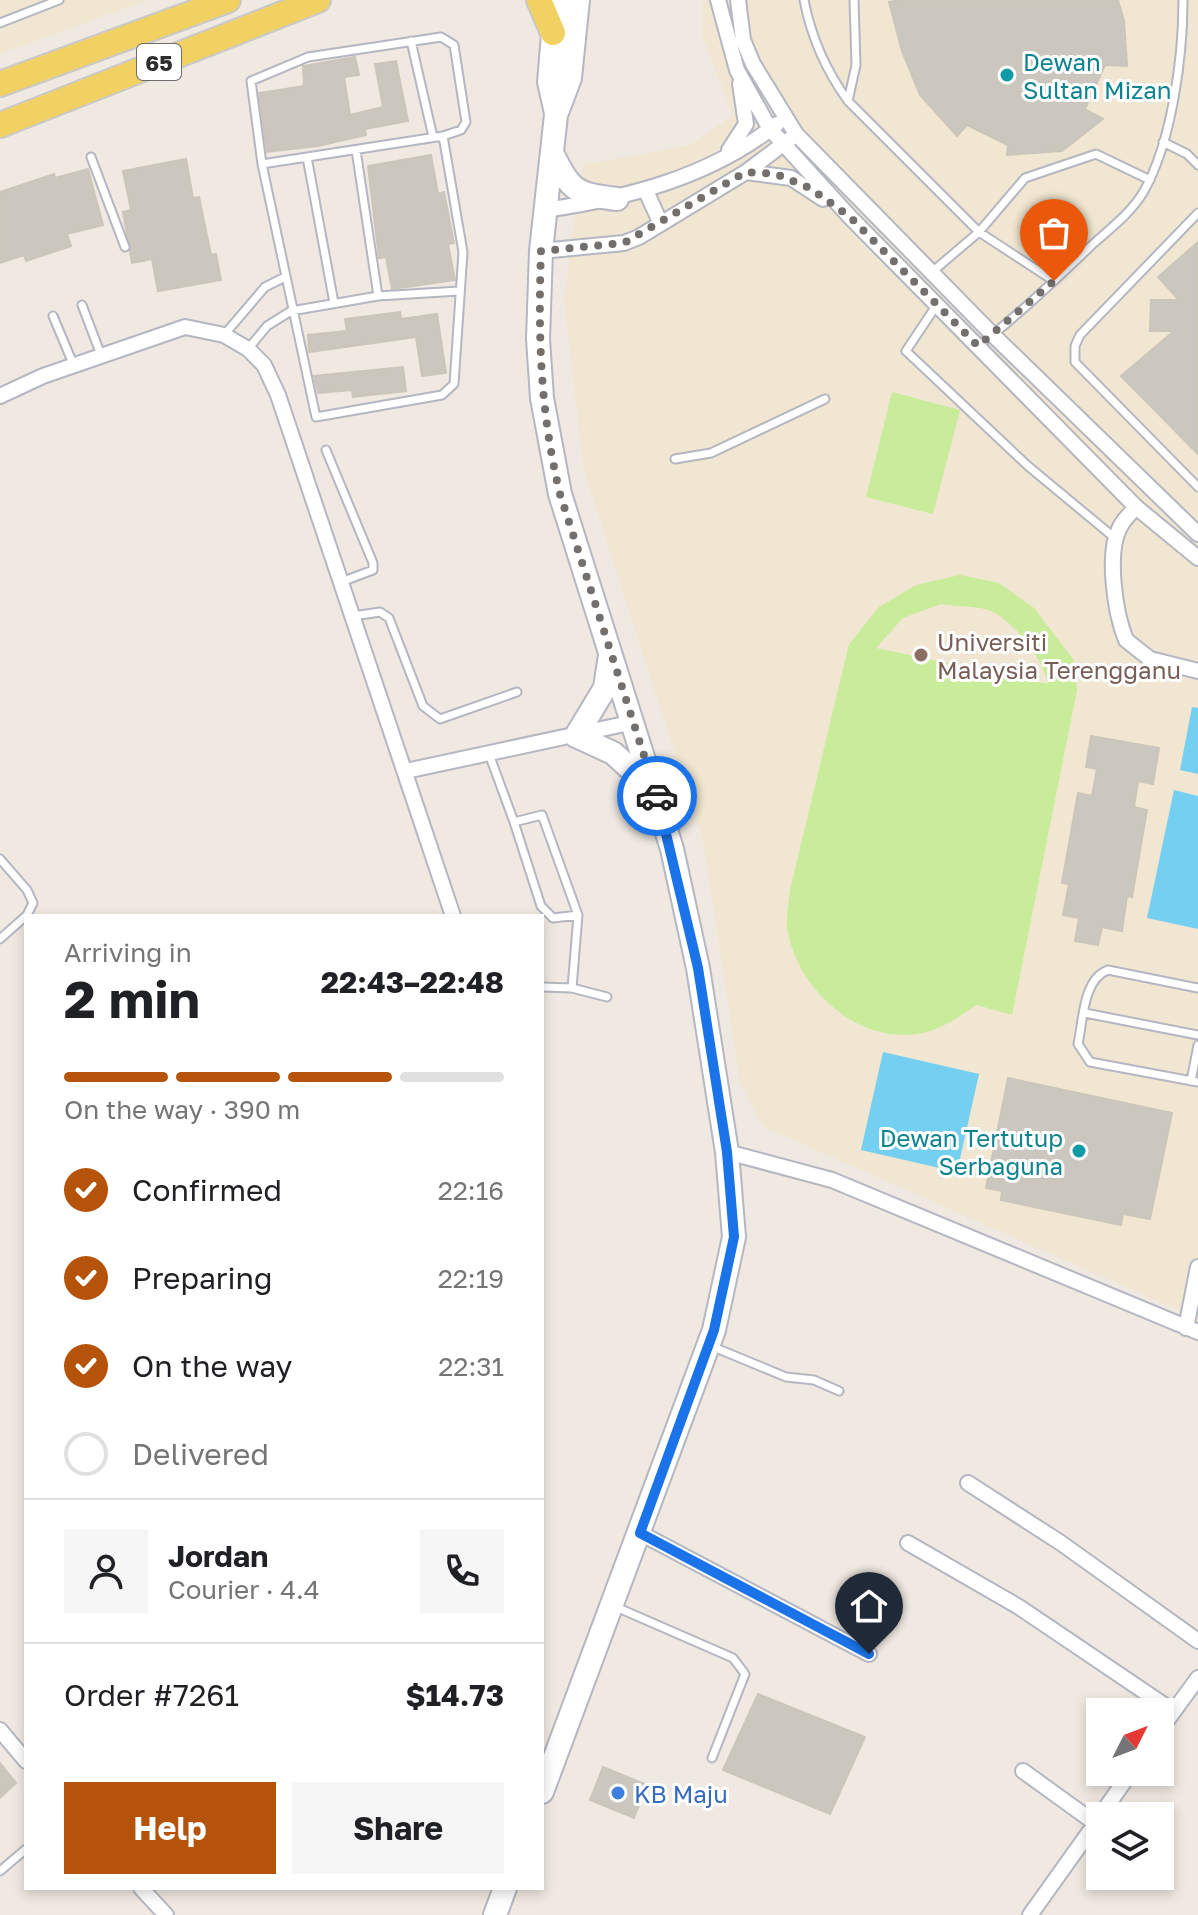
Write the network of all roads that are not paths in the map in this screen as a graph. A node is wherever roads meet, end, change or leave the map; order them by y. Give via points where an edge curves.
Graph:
1 (59, 0) edge
2 (228, 0) edge
3 (318, 0) edge
4 (539, 0) edge
5 (556, 0) edge
6 (578, 0) edge
7 (718, 0) edge
8 (738, 0) edge
9 (804, 0) edge
10 (854, 0) edge
11 (1183, 0) edge
12 (0, 23) edge
13 (553, 33) junction
14 (411, 41) junction
15 (737, 70) junction
16 (0, 84) edge
17 (848, 101) junction
18 (556, 115) junction
19 (784, 118) junction
20 (0, 125) edge
21 (770, 129) junction
22 (796, 134) junction
23 (443, 136) junction
24 (433, 137) junction
25 (1163, 142) junction
26 (783, 145) junction
27 (356, 150) junction
28 (552, 152) junction
29 (91, 157) dead end
30 (307, 157) junction
31 (721, 159) junction
32 (262, 164) junction
33 (1198, 165) edge
34 (746, 172) junction
35 (1150, 180) junction
36 (646, 191) junction
37 (617, 199) junction
38 (545, 210) junction
39 (1198, 213) edge
40 (850, 217) junction
41 (661, 224) junction
42 (979, 232) junction
43 (125, 247) dead end
44 (541, 251) junction
45 (932, 272) junction
46 (285, 277) junction
47 (1054, 281) junction
48 (459, 291) junction
49 (378, 296) junction
50 (334, 303) junction
51 (82, 305) dead end
52 (936, 306) junction
53 (291, 311) junction
54 (53, 316) dead end
55 (224, 335) junction
56 (993, 335) junction
57 (978, 346) junction
58 (248, 349) junction
59 (101, 356) junction
60 (74, 366) junction
61 (0, 396) edge
62 (825, 399) dead end
63 (326, 450) dead end
64 (675, 459) dead end
65 (1198, 487) edge
66 (1136, 507) junction
67 (1198, 534) edge
68 (1116, 539) junction
69 (1198, 558) edge
70 (341, 582) junction
71 (353, 616) junction
72 (611, 647) junction
73 (1198, 671) edge
74 (517, 692) dead end
75 (634, 722) junction
76 (576, 736) junction
77 (489, 754) junction
78 (406, 771) junction
79 (655, 791) junction
80 (514, 822) junction
81 (0, 859) edge
82 (28, 914) edge
83 (452, 914) edge
84 (578, 915) junction
85 (24, 918) edge
86 (0, 939) edge
87 (544, 987) edge
88 (572, 988) junction
89 (1198, 988) edge
90 (607, 997) dead end
91 (1085, 1013) junction
92 (1198, 1035) edge
93 (1198, 1045) edge
94 (1195, 1081) edge
95 (727, 1152) junction
96 (1198, 1267) edge
97 (1192, 1330) edge
98 (709, 1345) junction
99 (839, 1391) dead end
100 (968, 1483) dead end
101 (640, 1533) junction
102 (908, 1543) dead end
103 (614, 1606) junction
104 (1198, 1641) edge
105 (869, 1654) dead end
106 (1198, 1678) edge
107 (1154, 1698) edge
108 (1174, 1710) edge
109 (0, 1730) edge
110 (712, 1758) dead end
111 (24, 1759) edge
112 (1023, 1771) dead end
113 (544, 1787) edge
114 (1086, 1811) edge
115 (1086, 1837) edge
116 (24, 1851) edge
117 (0, 1871) edge
118 (143, 1890) edge
119 (504, 1890) edge
120 (166, 1915) edge
121 (495, 1915) edge
122 (1030, 1915) edge

1 - 12 lane
2 - 16 main road, 65
3 - 20 main road, 65
4 - 13 main road
5 - 13 main road
6 - 18 main road via 570,78
7 - 15 street
8 - 19 street via 743,40
9 - 17 lane via 810,27
10 - 17 lane via 856,65
11 - 25 lane via 1183,34
13 - 18 main road via 549,82
14 - 23 lane via 441,37 454,45 466,122 461,130
14 - 24 lane
14 - 32 lane via 308,57 251,81
15 - 21 street
15 - 31 street via 746,124
17 - 42 lane
18 - 28 main road
19 - 21 street
19 - 22 street
21 - 26 street
21 - 31 street
22 - 26 street
22 - 45 street
23 - 24 lane
23 - 48 lane via 463,252
24 - 27 lane
25 - 33 lane
25 - 35 lane
26 - 34 street
26 - 40 street
27 - 30 lane
27 - 49 lane
28 - 37 main road via 571,188 587,196
28 - 38 main road
29 - 43 lane
30 - 32 lane
30 - 50 lane
31 - 36 street
32 - 46 lane
34 - 40 street via 791,178
34 - 41 street
35 - 42 lane via 1096,154 1025,178
35 - 47 lane via 1129,210
36 - 37 street
36 - 41 street
37 - 38 street
38 - 44 main road
39 - 65 lane via 1075,346 1075,362
40 - 52 street
41 - 44 street via 624,243
42 - 45 lane
42 - 47 lane
44 - 72 main road via 538,339 548,445
45 - 56 street
46 - 53 lane
46 - 55 lane via 265,287
47 - 56 lane
48 - 49 lane
48 - 53 lane via 454,384 449,391 316,417
49 - 50 lane
50 - 53 lane
51 - 59 lane
52 - 57 street
52 - 68 lane via 906,351 1028,466
53 - 58 lane via 267,326
54 - 60 lane
55 - 58 street
55 - 59 street via 185,327
56 - 57 lane
56 - 67 street
57 - 66 street
58 - 70 street via 264,365 278,395
59 - 60 street
60 - 61 street
62 - 64 lane via 711,453
63 - 70 lane via 373,563 373,570
66 - 68 street
66 - 69 street
68 - 73 street via 1114,586 1126,640 1150,659
70 - 71 street
71 - 74 lane via 380,612 389,618 430,715 440,719
71 - 78 street
72 - 75 main road
72 - 76 main road via 605,688
75 - 76 street
75 - 79 main road
76 - 77 street
76 - 79 main road via 613,753
77 - 78 street
77 - 80 lane
78 - 83 street
79 - 95 main road via 698,968
80 - 84 lane via 541,906 553,918
80 - 84 lane via 542,815
81 - 82 lane via 27,890 33,903
84 - 88 lane
85 - 86 lane
87 - 88 lane
88 - 90 lane
89 - 91 lane via 1108,970 1091,984
91 - 92 lane
91 - 94 lane via 1078,1044 1090,1062
93 - 94 lane
95 - 97 street via 832,1180
95 - 98 main road via 734,1237
96 - 97 street
98 - 99 lane via 786,1377 814,1380
98 - 101 main road
100 - 104 street
101 - 103 main road
101 - 105 street
102 - 107 street via 1019,1607
103 - 110 lane via 733,1658 745,1674
103 - 113 main road
106 - 108 street
109 - 111 street
112 - 114 street
115 - 122 street
116 - 117 lane
118 - 120 street
119 - 121 main road

